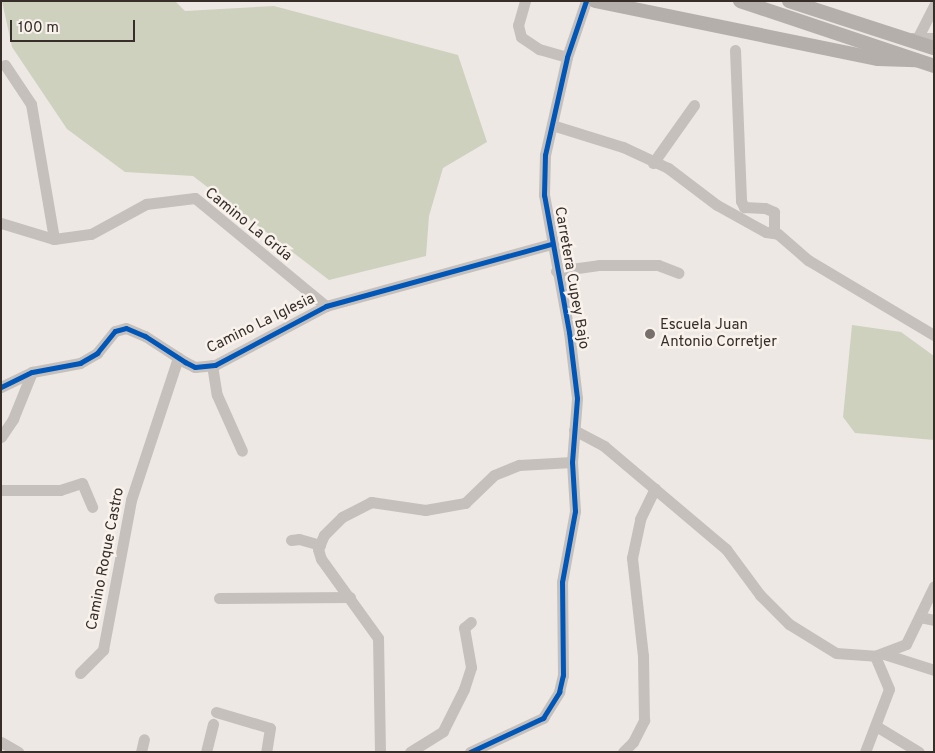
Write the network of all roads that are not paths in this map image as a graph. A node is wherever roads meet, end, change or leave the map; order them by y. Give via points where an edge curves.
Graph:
1 (525, 1) edge
2 (586, 1) edge
3 (595, 1) edge
4 (740, 1) edge
5 (789, 1) edge
6 (823, 1) edge
7 (934, 4) edge
8 (854, 22) junction
9 (918, 37) junction
10 (903, 38) junction
11 (934, 38) edge
12 (934, 48) edge
13 (735, 50) dead end
14 (567, 57) junction
15 (916, 60) junction
16 (5, 65) dead end
17 (934, 66) edge
18 (694, 105) dead end
19 (552, 125) junction
20 (653, 163) junction
21 (1, 223) edge
22 (774, 233) junction
23 (54, 239) junction
24 (551, 244) junction
25 (556, 270) junction
26 (679, 273) dead end
27 (326, 306) junction
28 (934, 335) edge
29 (178, 358) junction
30 (212, 365) junction
31 (32, 372) junction
32 (1, 387) edge
33 (574, 430) junction
34 (1, 437) edge
35 (242, 451) dead end
36 (572, 462) junction
37 (656, 488) junction
38 (1, 490) edge
39 (92, 507) dead end
40 (291, 540) dead end
41 (320, 545) junction
42 (934, 586) edge
43 (350, 597) junction
44 (219, 598) dead end
45 (920, 617) junction
46 (934, 620) edge
47 (471, 622) dead end
48 (879, 655) junction
49 (934, 670) edge
50 (80, 673) dead end
51 (216, 712) dead end
52 (213, 724) dead end
53 (876, 726) junction
54 (144, 739) dead end
55 (1, 742) edge
56 (18, 752) edge
57 (141, 752) edge
58 (206, 752) edge
59 (266, 752) edge
60 (380, 752) edge
61 (410, 752) edge
62 (470, 752) edge
63 (623, 752) edge
64 (865, 752) edge
65 (920, 752) edge

1 - 14 street via 518,25 521,36 539,49
2 - 14 street, Carretera Cupey Bajo
3 - 15 main road via 878,59
4 - 15 main road
5 - 8 main road
6 - 8 main road
7 - 9 street
8 - 10 main road
9 - 10 street
9 - 11 street
10 - 12 main road
13 - 22 street via 741,201 744,207 774,212
14 - 19 street, Carretera Cupey Bajo
15 - 17 main road
16 - 23 street via 31,104
18 - 20 street
19 - 20 street via 623,147
19 - 24 street, Carretera Cupey Bajo via 545,154 544,195
20 - 22 street via 668,168 717,205
21 - 23 street, Camino La Grúa
22 - 28 street via 808,260
23 - 27 street, Camino La Grúa via 91,234 146,204 195,198
24 - 25 street, Carretera Cupey Bajo
24 - 27 street, Camino La Iglesia
25 - 26 street via 599,265 658,265
25 - 33 street, Carretera Cupey Bajo via 577,398
27 - 30 street, Camino La Iglesia
29 - 30 street, Camino La Iglesia via 195,366
29 - 31 street, Camino La Iglesia via 126,328 115,331 97,353 80,363
29 - 50 street, Camino Roque Castro via 131,500 103,650
30 - 35 street via 216,395
31 - 32 street, Camino La Iglesia
31 - 34 street via 13,419
33 - 36 street, Carretera Cupey Bajo
33 - 37 street via 604,446
36 - 41 street via 519,465 494,476 465,503 425,510 371,502 342,517 324,535
36 - 62 street, Carretera Cupey Bajo via 575,511 562,582 564,657 559,692 551,709 535,724
37 - 48 street via 726,549 760,594 789,624 836,653
37 - 63 street via 640,519 632,558 643,656 644,720 633,742
38 - 39 street via 60,490 82,483
40 - 41 street
41 - 43 street via 321,559
42 - 45 street
43 - 44 street
43 - 60 street via 378,638
45 - 46 street
45 - 48 street via 906,644
47 - 61 street via 464,628 470,667 464,689 443,731
48 - 49 street
48 - 53 street via 889,689
51 - 59 street via 270,728
52 - 58 street
53 - 64 street
53 - 65 street
54 - 57 street
55 - 56 street

